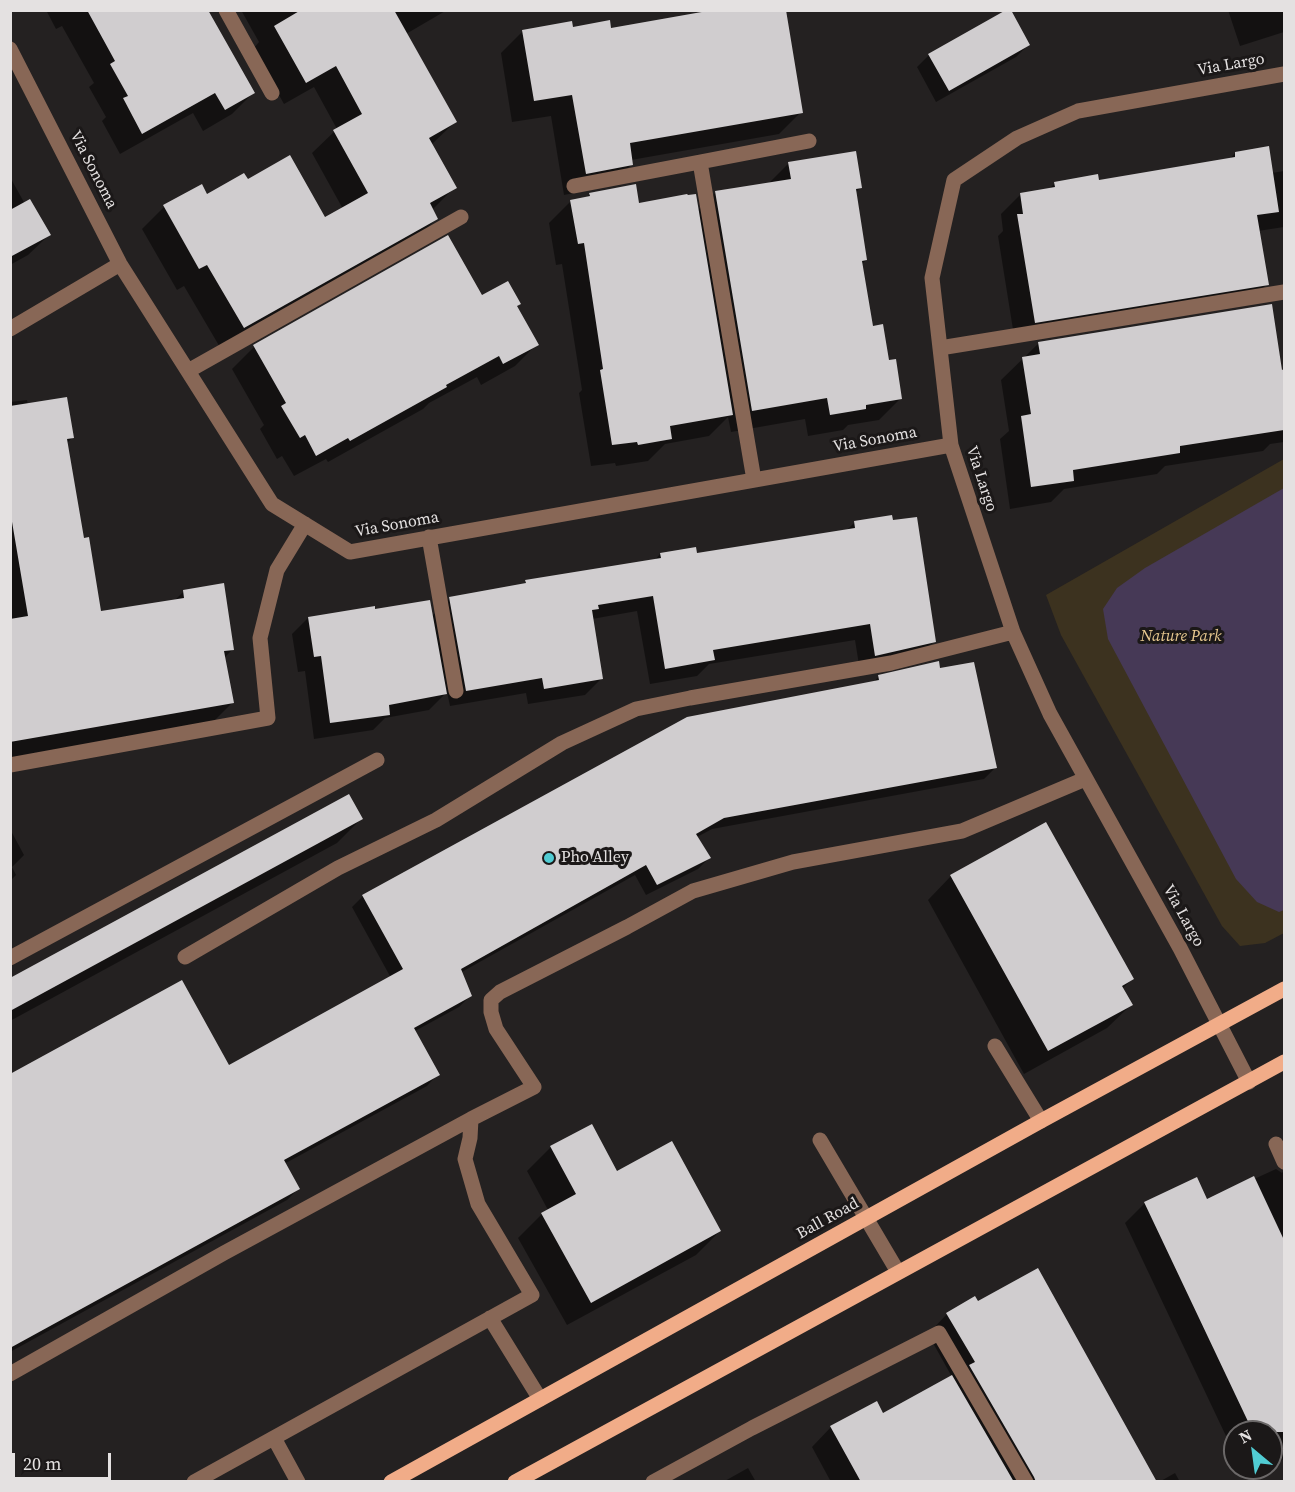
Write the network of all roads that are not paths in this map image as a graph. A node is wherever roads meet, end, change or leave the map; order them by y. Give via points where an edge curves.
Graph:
1 (226, 10) edge
2 (10, 49) edge
3 (1284, 74) edge
4 (272, 93) dead end
5 (809, 141) dead end
6 (700, 162) junction
7 (574, 186) dead end
8 (461, 217) dead end
9 (120, 264) junction
10 (1284, 291) edge
11 (10, 328) edge
12 (940, 348) junction
13 (188, 371) junction
14 (951, 445) junction
15 (754, 480) junction
16 (305, 524) junction
17 (429, 537) junction
18 (1013, 632) junction
19 (456, 691) dead end
20 (377, 760) dead end
21 (10, 765) edge
22 (1085, 779) junction
23 (185, 957) dead end
24 (10, 958) edge
25 (1284, 989) edge
26 (1220, 1024) junction
27 (995, 1046) dead end
28 (1284, 1062) edge
29 (1249, 1082) junction
30 (471, 1119) junction
31 (1041, 1122) junction
32 (820, 1140) dead end
33 (1276, 1144) dead end
34 (1284, 1162) edge
35 (866, 1218) junction
36 (898, 1272) junction
37 (490, 1318) junction
38 (10, 1374) edge
39 (540, 1399) junction
40 (274, 1438) junction
41 (195, 1482) edge
42 (298, 1482) edge
43 (391, 1482) edge
44 (515, 1482) edge
45 (653, 1482) edge
46 (1026, 1482) edge

1 - 4 street
2 - 9 street, Via Sonoma
3 - 12 street, Via Largo via 1078,111 1017,138 954,180 932,278
5 - 6 street
6 - 7 street
6 - 15 street
8 - 13 street
9 - 11 street
9 - 13 street, Via Sonoma
10 - 12 street
12 - 14 street, Via Largo
13 - 16 street, Via Sonoma via 272,504
14 - 15 street, Via Sonoma
14 - 18 street, Via Largo
15 - 17 street, Via Sonoma
16 - 17 street, Via Sonoma via 350,552
16 - 21 street via 277,570 260,638 268,718
17 - 19 street
18 - 22 street, Via Largo
18 - 23 street via 891,663 636,709 562,743 436,820 338,868
20 - 24 street
22 - 26 street, Via Largo
22 - 30 street via 962,831 793,862 693,891 500,992 491,1000 496,1029 534,1088
25 - 26 main road, Ball Road
26 - 29 street, Via Largo
26 - 31 main road, Ball Road
27 - 31 street
28 - 29 main road
29 - 36 main road
30 - 37 street via 465,1159 478,1204 532,1295
30 - 38 street
31 - 35 main road, Ball Road
32 - 35 street
33 - 34 street
35 - 36 street
35 - 39 main road, Ball Road
36 - 44 main road
37 - 39 street
37 - 40 street
39 - 43 main road, Ball Road
40 - 41 street
40 - 42 street
45 - 46 street via 939,1333

